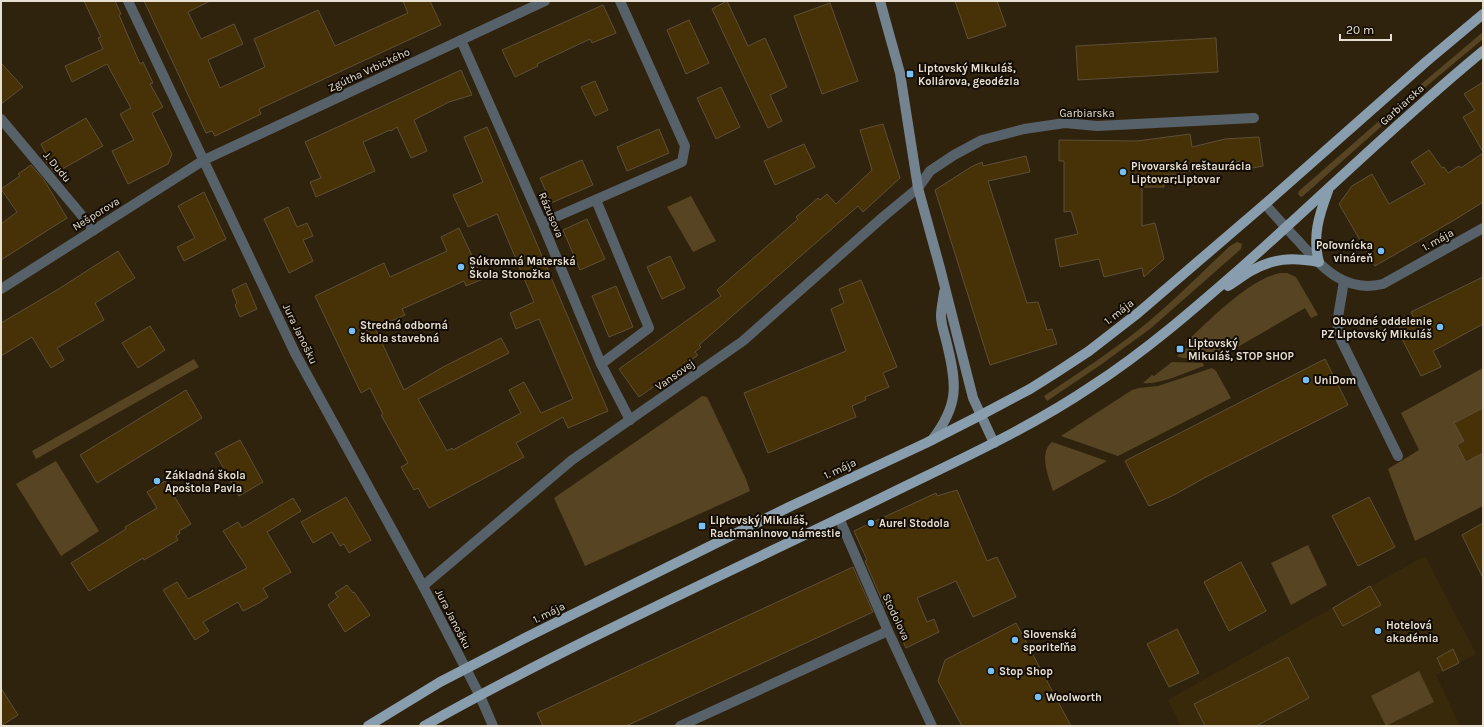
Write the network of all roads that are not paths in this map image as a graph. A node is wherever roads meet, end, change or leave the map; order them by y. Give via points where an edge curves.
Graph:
1 (128, 1) edge
2 (545, 1) edge
3 (620, 1) edge
4 (880, 1) edge
5 (1483, 14) edge
6 (461, 40) junction
7 (1483, 51) edge
8 (1254, 118) dead end
9 (1, 119) edge
10 (204, 160) junction
11 (930, 171) joint
12 (918, 188) junction
13 (1329, 189) junction
14 (596, 200) junction
15 (1265, 204) junction
16 (542, 222) junction
17 (1286, 228) junction
18 (1483, 228) edge
19 (94, 230) junction
20 (1318, 262) junction
21 (1344, 281) junction
22 (945, 286) junction
23 (1, 289) edge
24 (1214, 292) junction
25 (601, 364) junction
26 (981, 415) junction
27 (630, 420) junction
28 (932, 440) junction
29 (994, 443) junction
30 (1398, 456) dead end
31 (839, 518) junction
32 (423, 586) junction
33 (888, 631) junction
34 (465, 669) junction
35 (480, 696) junction
36 (368, 726) edge
37 (424, 726) edge
38 (493, 726) edge
39 (680, 726) edge
40 (932, 726) edge

1 - 10 street, Jura Janošku
2 - 6 street, Zgútha Vrbického
3 - 14 street via 684,146 684,152 682,162
4 - 12 street via 900,73
5 - 15 main road, Garbiarska via 1426,61
6 - 10 street, Zgútha Vrbického
6 - 16 street, Rázusova
7 - 13 main road, Garbiarska via 1416,108
8 - 11 street, Garbiarska via 1097,126 1065,123 1024,129 982,140
9 - 19 street, J. Dudu
10 - 19 street, Nešporova
10 - 32 street, Jura Janošku via 295,353
11 - 12 street, Vansovej
12 - 22 street
12 - 27 street, Vansovej via 743,341
13 - 17 main road, Garbiarska
13 - 20 main road via 1315,238
14 - 16 street
14 - 25 street via 649,328
15 - 17 street, 1. mája
15 - 26 main road, 1. mája via 1138,313 1089,351 1030,389
16 - 25 street, Rázusova
17 - 20 street, 1. mája
17 - 24 main road
18 - 21 street, 1. mája via 1383,284 1363,286
19 - 23 street, Nešporova
20 - 21 street, 1. mája
20 - 24 main road via 1296,258 1276,261 1258,267
21 - 30 street via 1337,323 1341,340
22 - 26 street via 973,398
22 - 28 street via 941,317 954,373 954,393 947,417
24 - 29 main road via 1144,350 1092,386
25 - 27 street, Rázusova
26 - 28 main road, 1. mája
26 - 29 street
27 - 32 street, Vansovej via 572,460
28 - 34 main road, 1. mája via 789,507
29 - 31 main road
31 - 33 street, Stodolova
31 - 35 main road via 692,588
32 - 34 street, Jura Janošku
33 - 39 street
33 - 40 street, Stodolova
34 - 35 street, Jura Janošku
34 - 36 main road, 1. mája
35 - 37 main road
35 - 38 street, Jura Janošku

